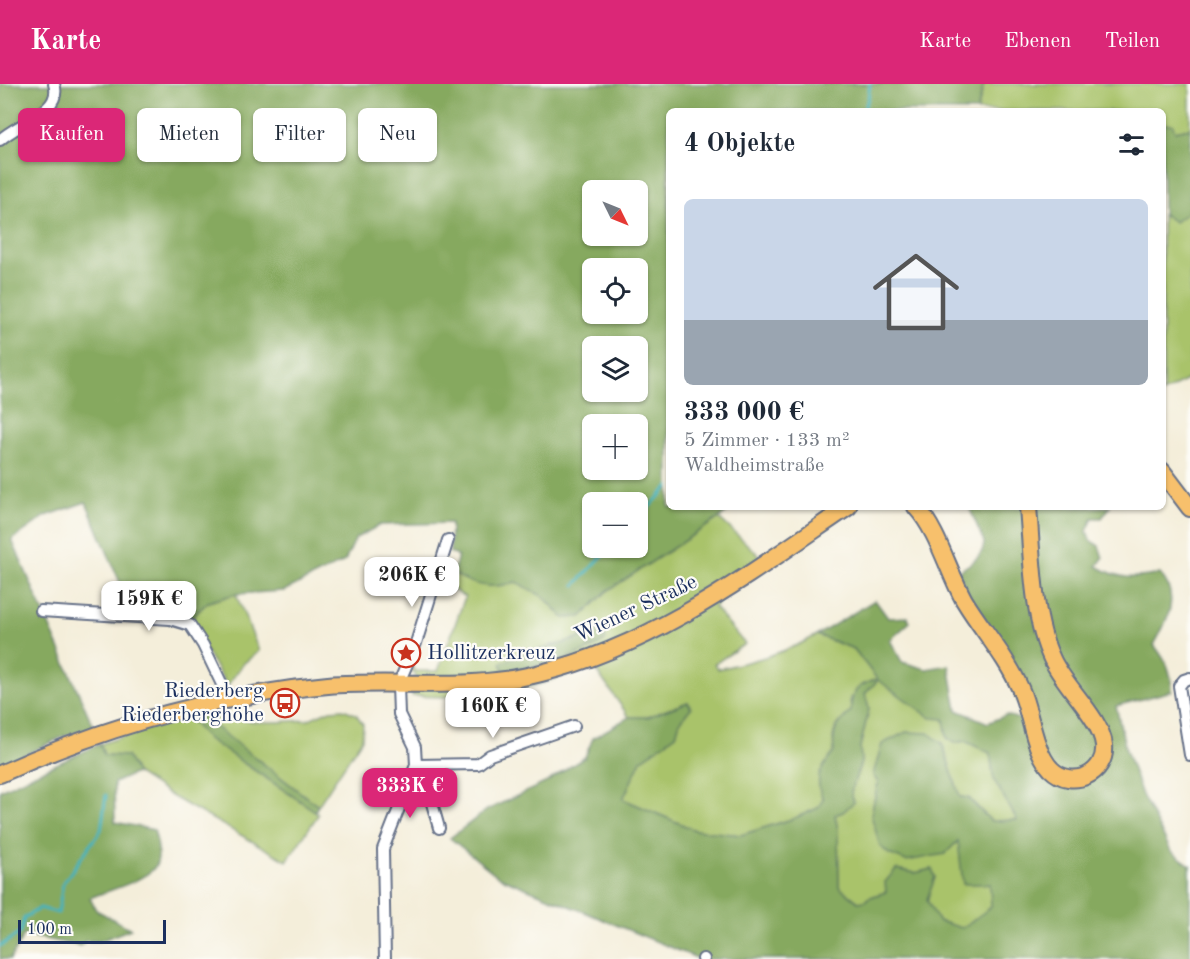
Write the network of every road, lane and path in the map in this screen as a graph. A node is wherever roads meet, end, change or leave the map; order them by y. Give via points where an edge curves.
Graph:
1 (54, 84) edge
2 (0, 140) edge
3 (1166, 476) edge
4 (1190, 508) edge
5 (844, 510) edge
6 (918, 510) edge
7 (1028, 510) edge
8 (448, 540) dead end
9 (41, 611) dead end
10 (1190, 678) edge
11 (398, 685) junction
12 (229, 699) junction
13 (574, 726) dead end
14 (1190, 755) edge
15 (416, 765) junction
16 (0, 774) edge
17 (439, 828) dead end
18 (385, 959) edge

1 - 2 street via 54,100 39,115
3 - 4 main road
5 - 11 main road, Wiener Straße via 768,564 705,602 596,655 548,671 502,680
6 - 7 main road via 964,599 1020,686 1046,761 1058,774 1080,778 1100,764 1103,741 1058,670 1046,643 1039,614
8 - 11 street
9 - 12 street via 170,619 190,626
10 - 14 street via 1179,686
11 - 12 main road, Wiener Straße via 329,685
11 - 15 street via 399,714 415,747
12 - 16 main road, Wiener Straße via 105,731
13 - 15 street via 490,755 478,764
15 - 17 street via 424,776
15 - 18 street via 383,849

